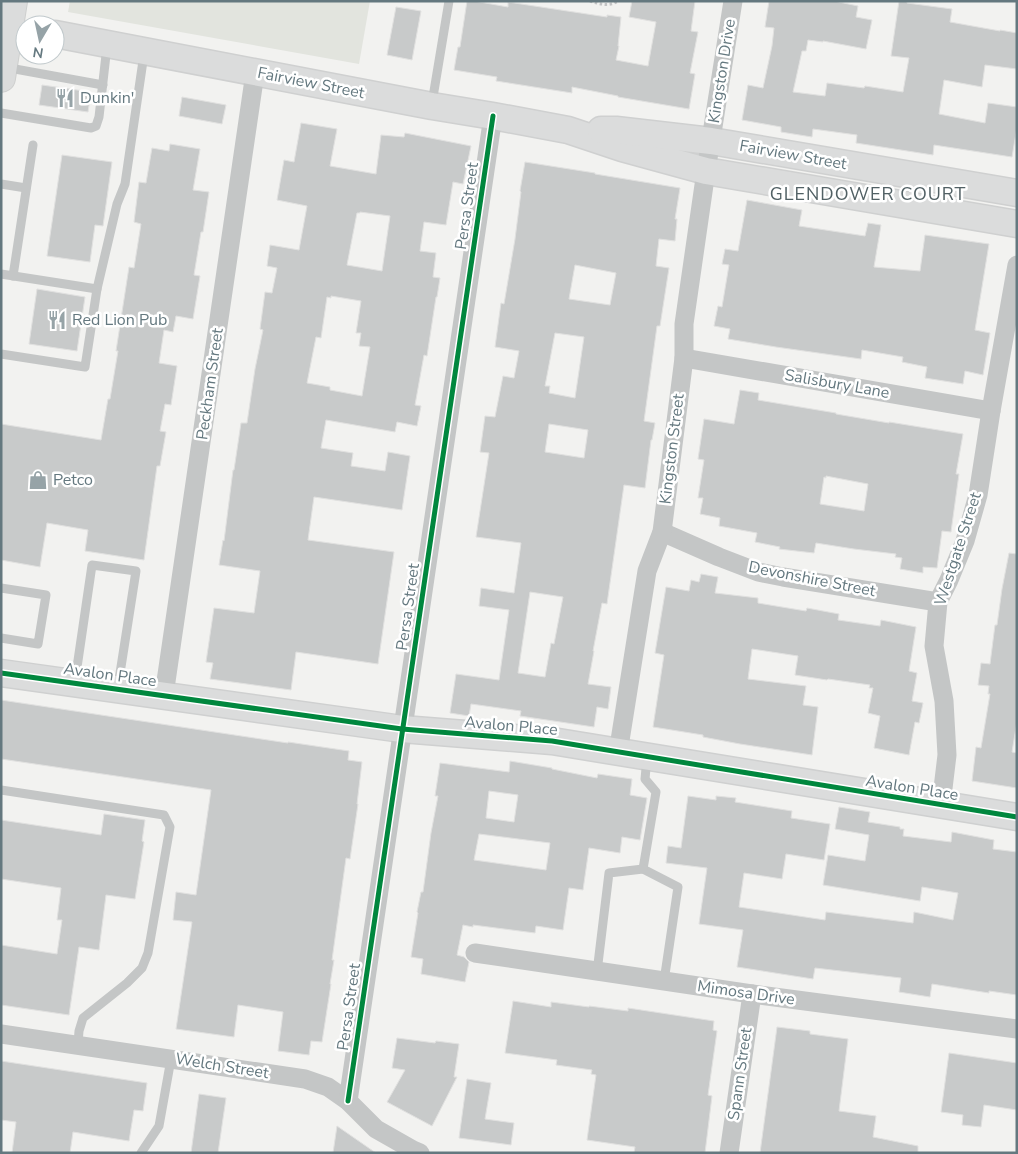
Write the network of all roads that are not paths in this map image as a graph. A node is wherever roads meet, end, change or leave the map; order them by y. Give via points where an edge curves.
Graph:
1 (449, 1) edge
2 (733, 1) edge
3 (12, 20) edge
4 (65, 36) edge
5 (107, 44) junction
6 (144, 52) junction
7 (2, 72) edge
8 (255, 73) junction
9 (103, 85) junction
10 (432, 106) junction
11 (1, 113) edge
12 (493, 116) junction
13 (568, 130) junction
14 (711, 141) junction
15 (32, 145) dead end
16 (706, 171) junction
17 (1, 184) edge
18 (26, 188) junction
19 (1017, 193) edge
20 (1017, 224) edge
21 (1017, 265) edge
22 (1, 274) edge
23 (13, 276) junction
24 (97, 289) junction
25 (1, 354) edge
26 (684, 358) junction
27 (990, 411) junction
28 (662, 532) junction
29 (1, 588) edge
30 (938, 602) junction
31 (1, 638) edge
32 (1, 673) edge
33 (75, 683) junction
34 (118, 689) junction
35 (164, 695) junction
36 (402, 729) junction
37 (618, 753) junction
38 (647, 758) junction
39 (1, 790) edge
40 (941, 805) junction
41 (1017, 817) edge
42 (643, 868) junction
43 (475, 953) dead end
44 (598, 972) junction
45 (664, 981) junction
46 (752, 994) junction
47 (1017, 1029) edge
48 (1, 1034) edge
49 (78, 1044) junction
50 (172, 1058) junction
51 (348, 1102) junction
52 (141, 1153) edge
53 (420, 1153) edge
54 (729, 1153) edge

1 - 10 lane
2 - 14 street, Kingston Drive
3 - 7 main road
4 - 5 street, Fairview Street
5 - 6 street, Fairview Street
5 - 9 lane
6 - 8 street, Fairview Street
6 - 24 lane via 125,184 117,204
7 - 9 lane
8 - 10 street, Fairview Street
8 - 35 street, Peckham Street
9 - 11 lane via 99,117 96,126 91,128
10 - 12 street, Fairview Street
12 - 13 street, Fairview Street
12 - 36 street, Persa Street
13 - 14 street, Fairview Street via 616,130
13 - 16 street, Fairview Street
14 - 16 street, Kingston Street
14 - 19 street, Fairview Street
15 - 18 lane
16 - 20 street, Fairview Street
16 - 26 street, Kingston Street via 684,324
17 - 18 lane
18 - 23 lane
21 - 27 street, Westgate Street
22 - 23 lane
23 - 24 lane
24 - 25 lane via 86,367
26 - 27 street, Salisbury Lane
26 - 28 street, Kingston Street
27 - 30 street, Westgate Street via 978,495 965,541
28 - 30 street, Devonshire Street via 758,572
28 - 37 street, Kingston Street via 647,571
29 - 31 lane via 46,595 38,644
30 - 40 street, Westgate Street via 934,646 944,701 947,755
32 - 33 street, Avalon Place
33 - 34 street, Avalon Place
33 - 34 lane via 92,565 136,571
34 - 35 street, Avalon Place
35 - 36 street, Avalon Place
36 - 37 street, Avalon Place via 552,741
36 - 51 street, Persa Street
37 - 38 street, Avalon Place
38 - 40 street, Avalon Place
38 - 42 lane via 645,779 656,792
39 - 49 lane via 164,815 170,827 148,953 142,968 83,1018
40 - 41 street, Avalon Place
42 - 44 lane via 609,873
42 - 45 lane via 678,887
43 - 44 street, Mimosa Drive
44 - 45 street, Mimosa Drive
45 - 46 street, Mimosa Drive
46 - 47 street, Mimosa Drive
46 - 54 street, Spann Street
48 - 49 street, Welch Street
49 - 50 street, Welch Street
50 - 51 street, Welch Street via 305,1079 328,1087
50 - 52 lane via 159,1126
51 - 53 street, Welch Street via 376,1129

